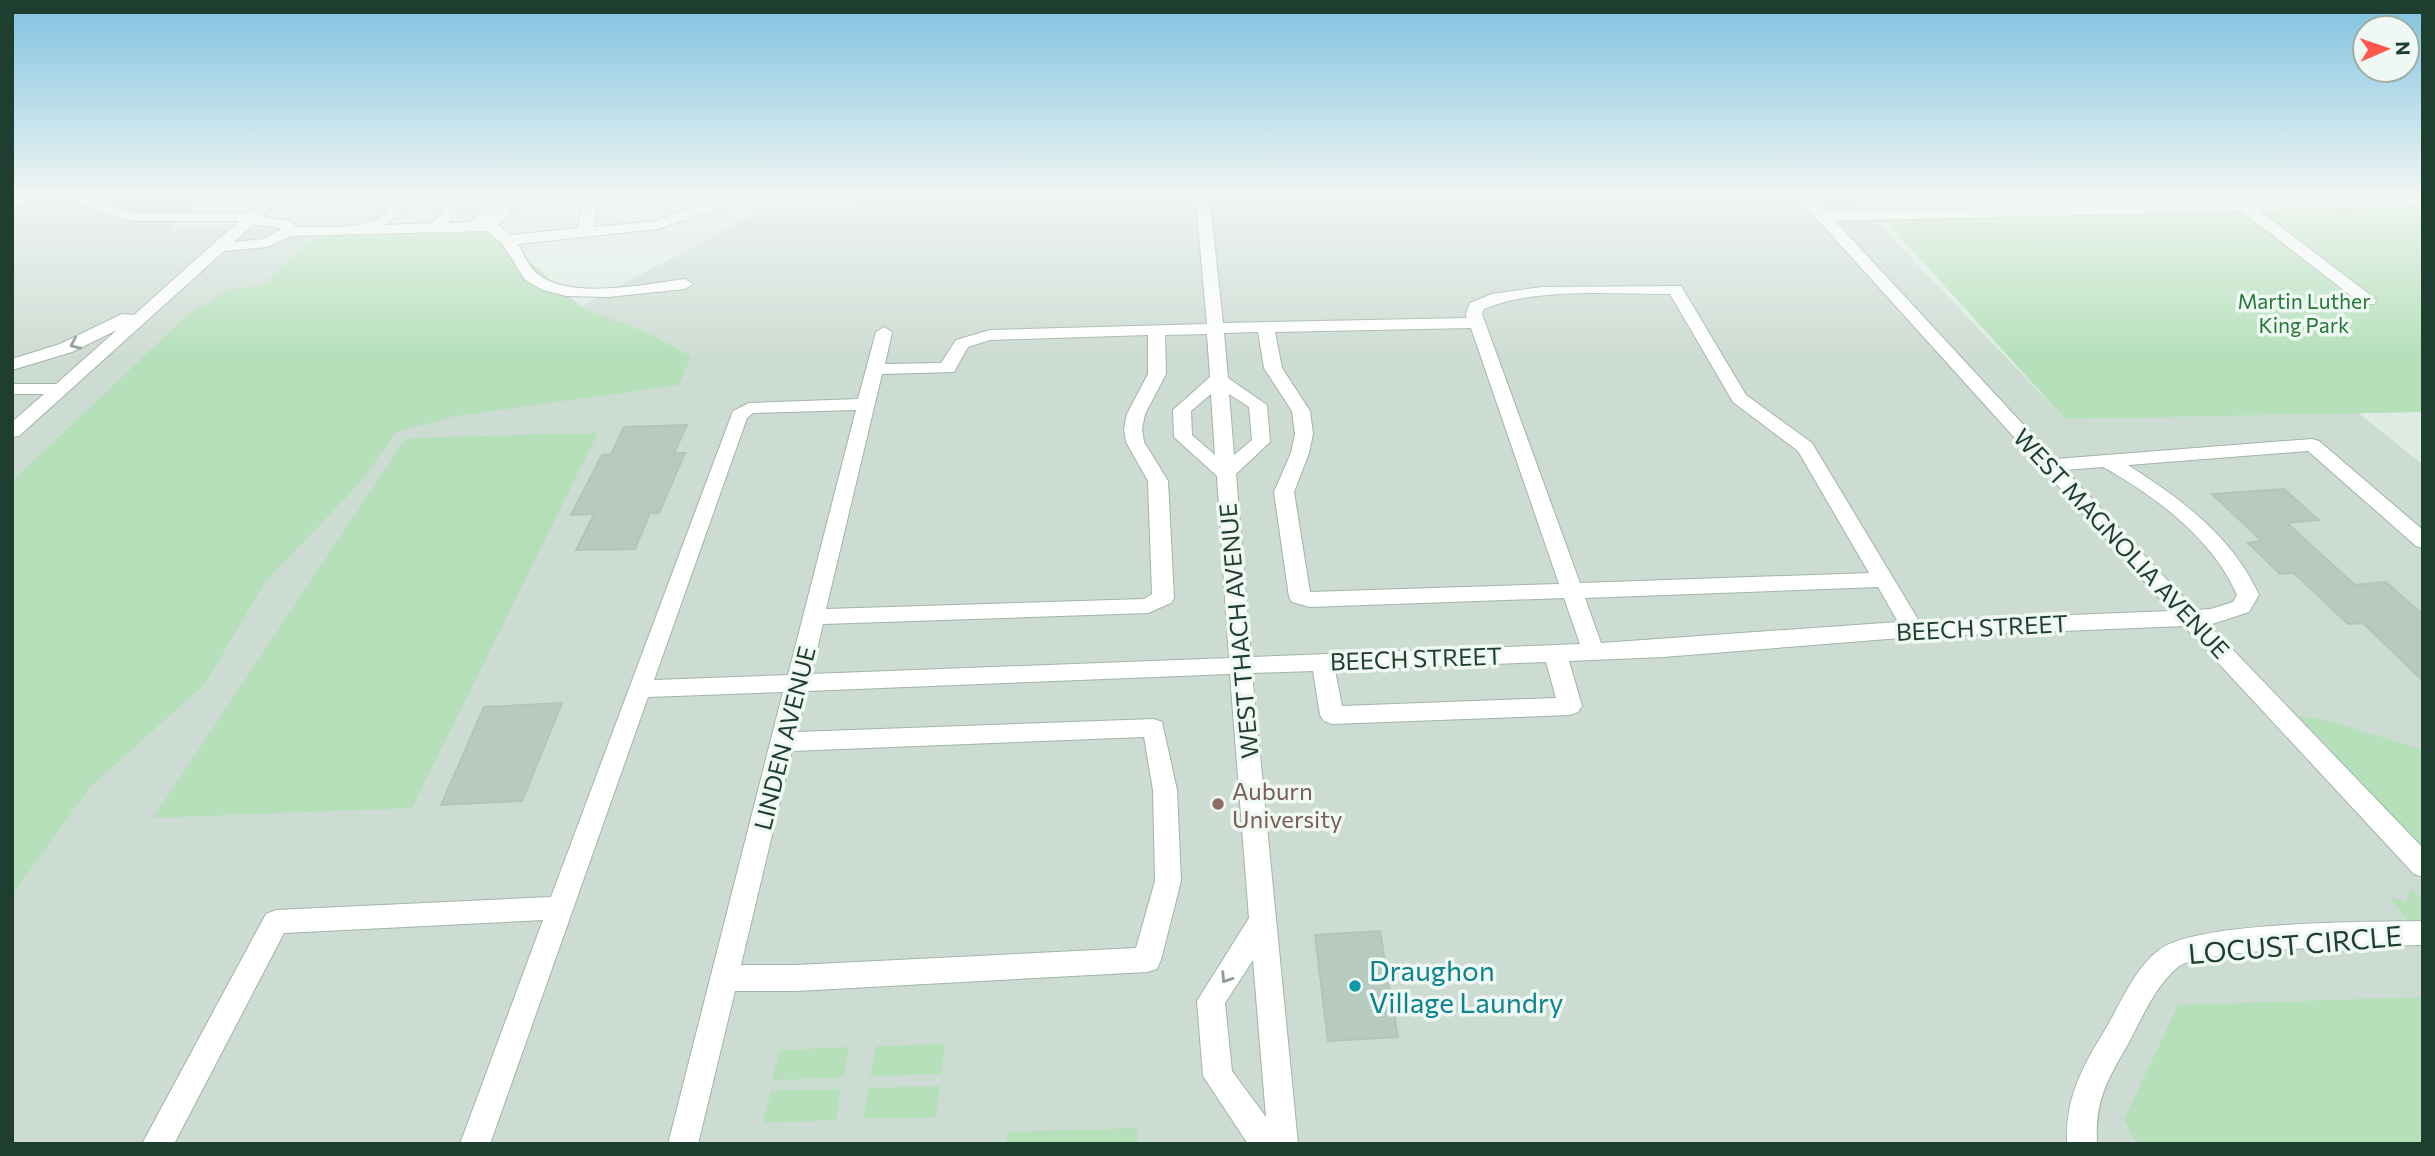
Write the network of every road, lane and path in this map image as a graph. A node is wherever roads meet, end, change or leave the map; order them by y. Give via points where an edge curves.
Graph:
1 (218, 249) edge
2 (514, 249) edge
3 (1209, 249) edge
4 (1852, 249) edge
5 (2300, 249) edge
6 (685, 284) dead end
7 (2368, 301) dead end
8 (158, 303) junction
9 (1478, 323) junction
10 (1266, 327) junction
11 (1215, 328) junction
12 (1156, 330) junction
13 (884, 332) dead end
14 (12, 365) edge
15 (875, 369) junction
16 (1218, 379) junction
17 (12, 388) edge
18 (61, 389) junction
19 (866, 404) junction
20 (12, 432) edge
21 (2103, 459) junction
22 (2051, 465) junction
23 (1225, 472) junction
24 (2423, 541) edge
25 (1882, 580) junction
26 (1572, 590) junction
27 (814, 617) junction
28 (2190, 618) junction
29 (1913, 629) junction
30 (1593, 651) junction
31 (1555, 652) junction
32 (1322, 662) junction
33 (1241, 664) junction
34 (798, 684) junction
35 (641, 689) junction
36 (783, 742) junction
37 (2423, 866) edge
38 (561, 908) junction
39 (1263, 920) junction
40 (2423, 933) edge
41 (723, 978) junction
42 (157, 1144) edge
43 (475, 1144) edge
44 (683, 1144) edge
45 (1266, 1144) edge
46 (1283, 1144) edge
47 (2082, 1144) edge

1 - 8 street
2 - 6 street via 537,281 566,290 616,291
3 - 11 street, WEST THACH AVENUE
4 - 22 street, WEST MAGNOLIA AVENUE
5 - 7 street
8 -> 14 street via 66,348
8 - 18 street
9 - 10 street
9 - 25 street via 1476,306 1485,300 1541,292 1675,289 1739,398 1805,447
9 - 26 street
10 - 11 street
10 - 26 street via 1273,368 1301,411 1304,434 1284,492 1300,597
11 - 12 street
11 - 16 street, WEST THACH AVENUE
12 - 15 street via 990,335 966,339 955,349 948,368
12 - 27 street via 1157,374 1132,429 1158,481 1163,598 1148,606
13 - 15 street, LINDEN AVENUE
15 - 19 street, LINDEN AVENUE
16 - 23 street, WEST THACH AVENUE
16 - 23 street via 1182,410 1183,437
16 - 23 street via 1258,405 1261,442
17 - 18 street
18 - 20 street
19 - 27 street, LINDEN AVENUE
19 - 35 street via 749,408 739,415
21 - 22 street
21 - 24 street via 2312,445
21 - 28 street, BEECH STREET via 2161,497 2231,562 2244,581 2249,595 2241,607
22 - 28 street, WEST MAGNOLIA AVENUE
23 - 33 street, WEST THACH AVENUE
25 - 26 street
25 - 29 street
26 - 30 street
27 - 34 street, LINDEN AVENUE
28 - 29 street, BEECH STREET
28 - 37 street, WEST MAGNOLIA AVENUE
29 - 30 street, BEECH STREET
30 - 31 street, BEECH STREET
31 - 32 street, BEECH STREET
31 - 32 street via 1570,706 1332,715
32 - 33 street, BEECH STREET
33 - 34 street, BEECH STREET
33 - 39 street, WEST THACH AVENUE
34 - 35 street, BEECH STREET
34 - 36 street, LINDEN AVENUE
35 - 38 street
36 - 41 street, LINDEN AVENUE
36 - 41 street via 1154,728 1165,790 1168,881 1147,960
38 - 42 street via 276,922
38 - 43 street
39 -> 45 street via 1211,1001 1218,1076
39 - 46 street, WEST THACH AVENUE
40 - 47 street, LOCUST CIRCLE via 2204,946 2172,955 2152,978 2088,1083 2080,1118
41 - 44 street, LINDEN AVENUE

